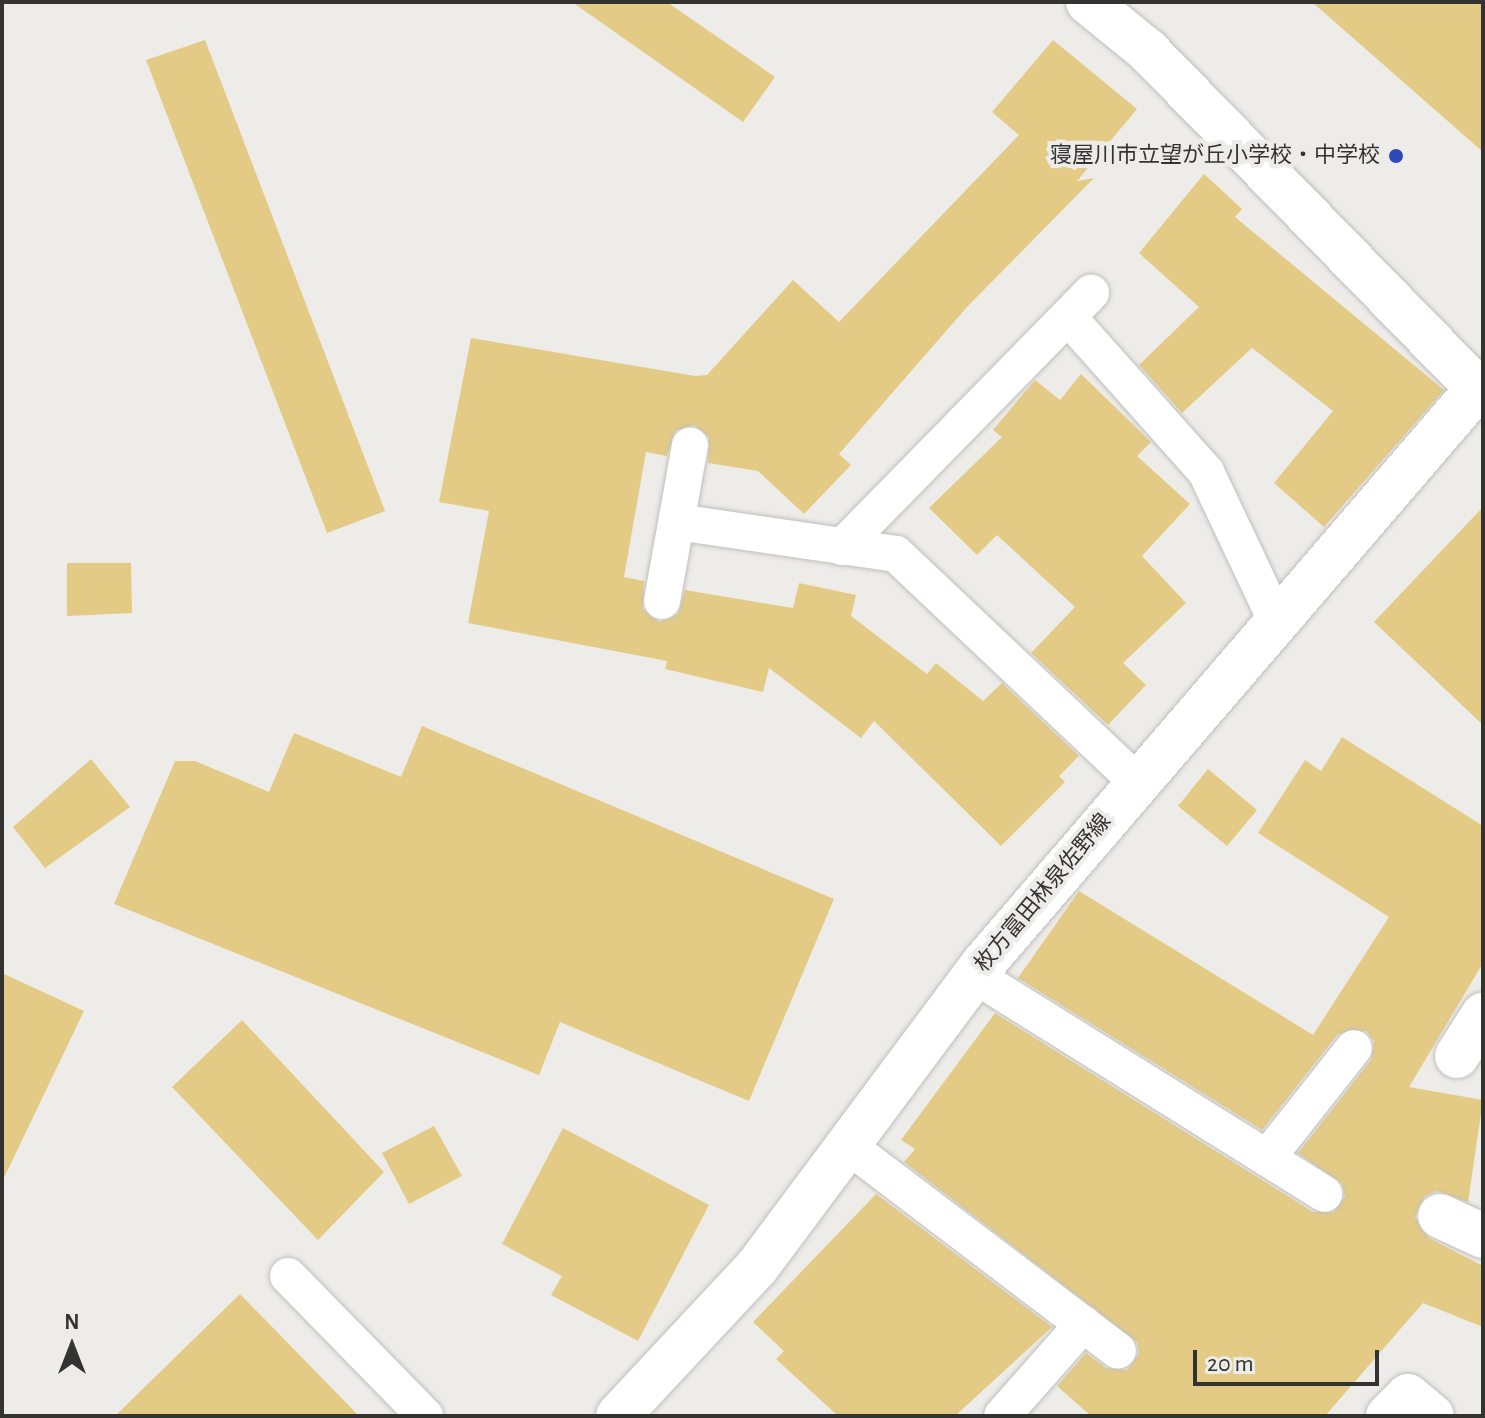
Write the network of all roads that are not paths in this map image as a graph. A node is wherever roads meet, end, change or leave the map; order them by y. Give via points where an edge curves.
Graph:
1 (1088, 2) edge
2 (1480, 384) edge
3 (690, 445) dead end
4 (677, 522) junction
5 (842, 547) junction
6 (662, 601) dead end
7 (1276, 620) junction
8 (1137, 782) junction
9 (974, 975) junction
10 (1483, 1015) edge
11 (1354, 1048) dead end
12 (1457, 1056) dead end
13 (847, 1145) junction
14 (1267, 1158) junction
15 (1324, 1194) dead end
16 (1440, 1216) dead end
17 (1483, 1236) edge
18 (288, 1276) dead end
19 (1083, 1324) junction
20 (1118, 1351) dead end
21 (425, 1416) edge
22 (618, 1416) edge
23 (1002, 1416) edge
24 (1388, 1416) edge
25 (1432, 1416) edge

1 - 2 main road via 1148,51
2 - 7 main road, 枚方富田林泉佐野線
3 - 4 lane
4 - 5 lane
4 - 6 lane
5 - 7 lane via 1080,305 1206,472
5 - 8 lane via 896,554
7 - 8 main road, 枚方富田林泉佐野線
8 - 9 main road, 枚方富田林泉佐野線
9 - 13 main road, 枚方富田林泉佐野線
9 - 14 lane
10 - 12 main road
11 - 14 lane
13 - 19 lane
13 - 22 main road, 枚方富田林泉佐野線 via 757,1267
14 - 15 lane
16 - 17 main road
18 - 21 lane
19 - 20 lane
19 - 23 lane
24 - 25 main road via 1408,1396

